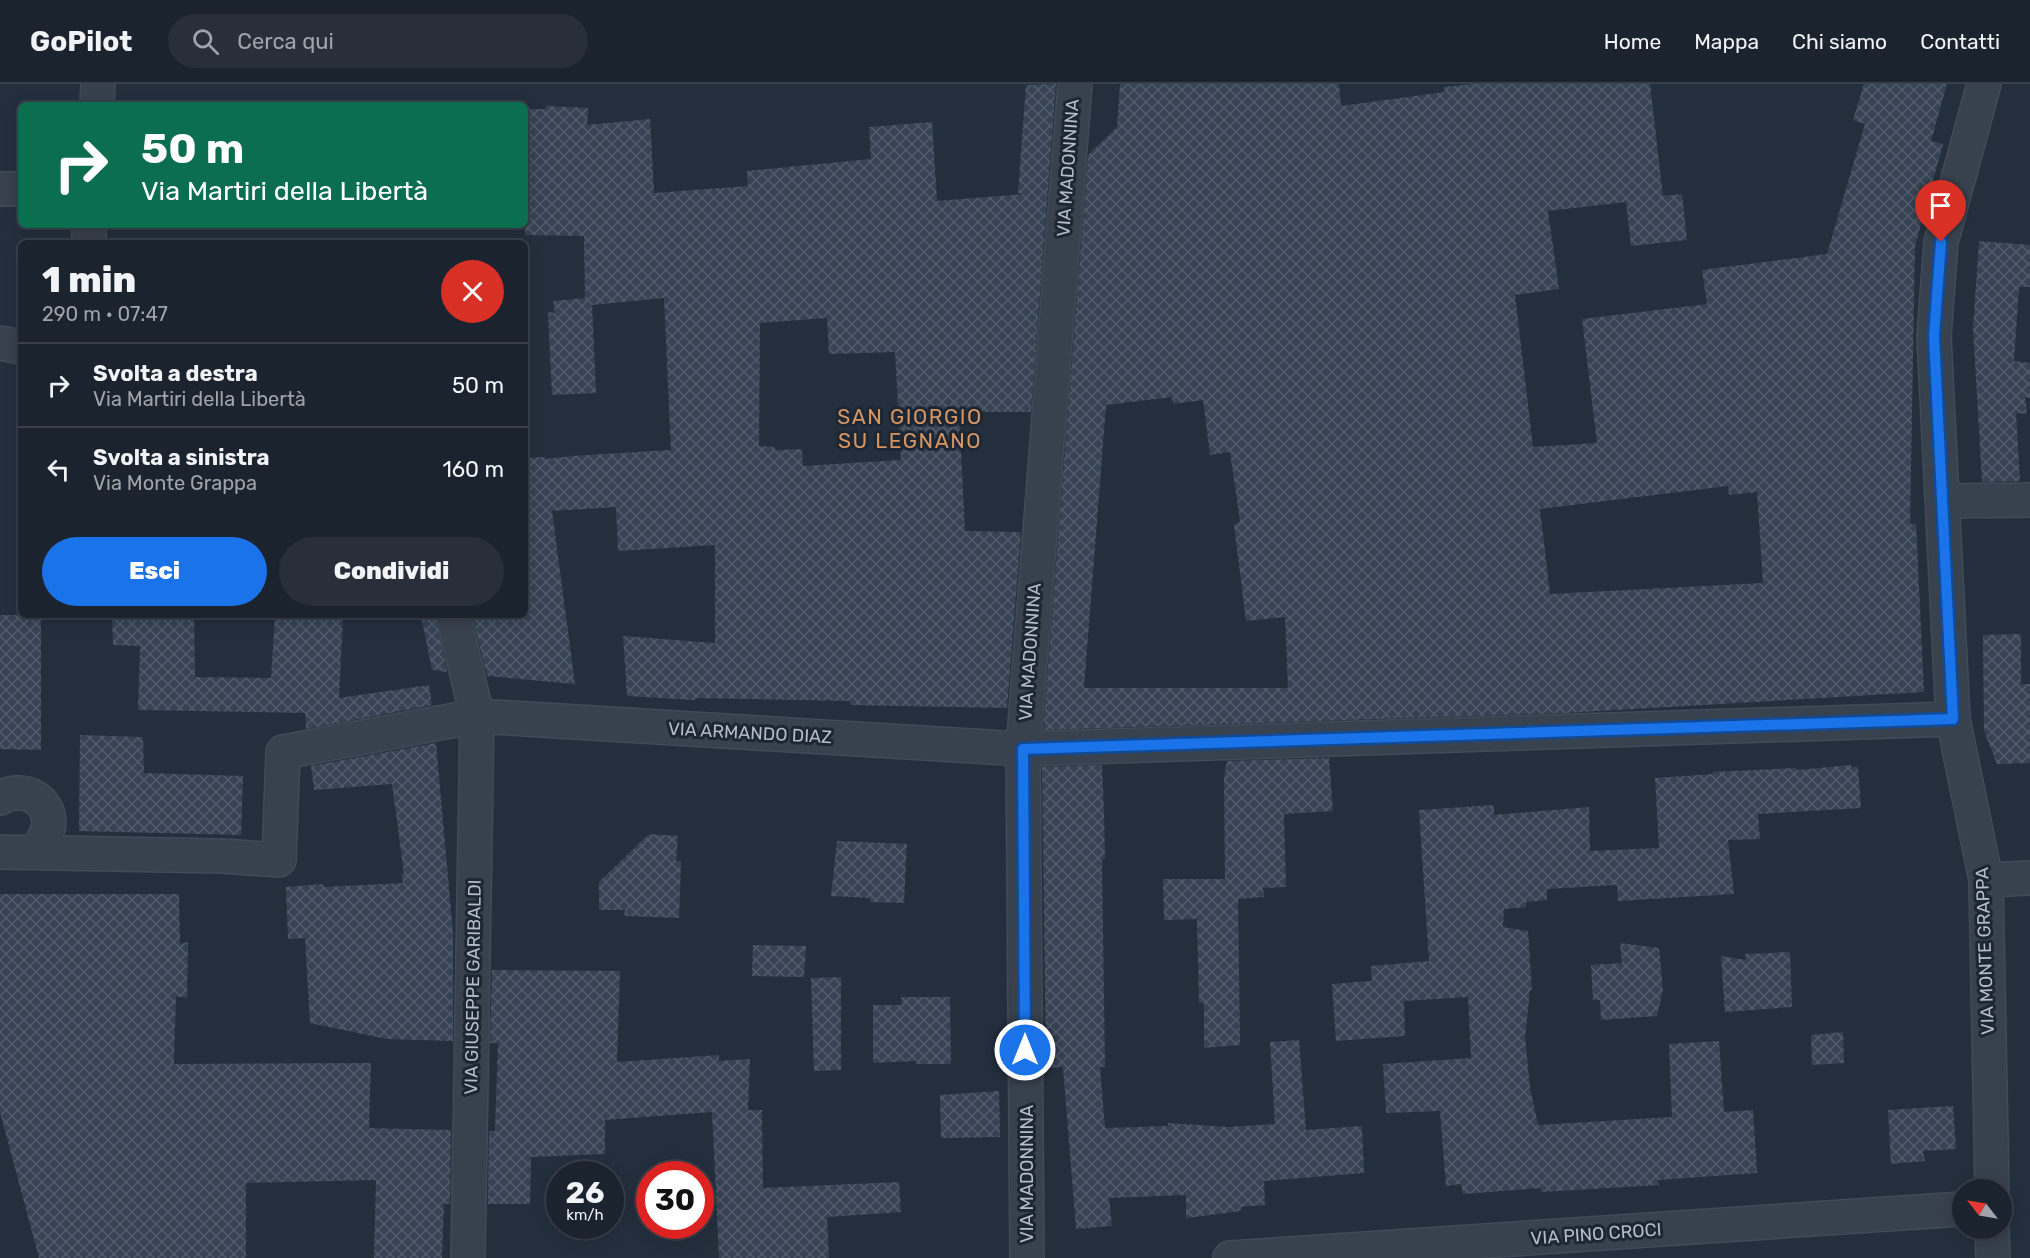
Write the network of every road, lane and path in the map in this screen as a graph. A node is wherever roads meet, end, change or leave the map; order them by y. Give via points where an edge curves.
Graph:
1 (99, 84) edge
2 (1075, 84) edge
3 (1984, 84) edge
4 (97, 102) edge
5 (0, 189) edge
6 (18, 189) edge
7 (0, 343) edge
8 (18, 346) edge
9 (2030, 500) edge
10 (1944, 501) junction
11 (454, 618) edge
12 (477, 716) junction
13 (1953, 719) junction
14 (1023, 749) junction
15 (0, 798) edge
16 (0, 852) edge
17 (37, 852) junction
18 (2030, 878) edge
19 (1986, 880) junction
20 (1992, 1179) edge
21 (1952, 1210) edge
22 (1992, 1239) edge
23 (468, 1258) edge
24 (1027, 1258) edge
25 (1230, 1258) edge
26 (1993, 1258) edge

1 - 4 street
2 - 14 street, VIA MADONNINA
3 - 10 street, VIA MONTE GRAPPA via 1941,242 1934,336
5 - 6 street
7 - 8 street
9 - 10 street
10 - 13 street, VIA MONTE GRAPPA
11 - 12 street, VIA GIUSEPPE GARIBALDI
12 - 14 street, VIA ARMANDO DIAZ
12 - 17 street via 283,752 279,860
12 - 23 street, VIA GIUSEPPE GARIBALDI
13 - 14 street, VIA ARMANDO DIAZ
13 - 19 street, VIA MONTE GRAPPA
14 - 24 street, VIA MADONNINA
15 - 17 street via 26,793 43,804 49,823
16 - 17 street
18 - 19 street
19 - 20 street, VIA MONTE GRAPPA
21 - 25 street, VIA PINO CROCI
22 - 26 street

